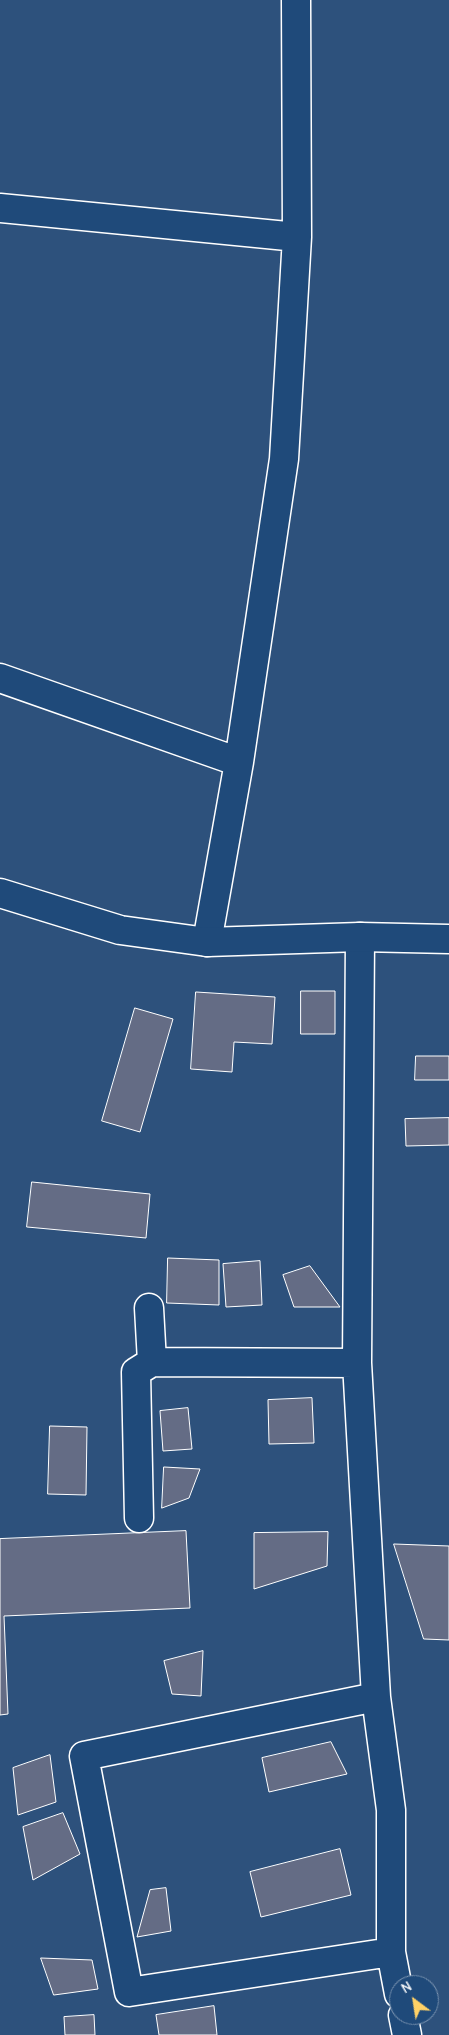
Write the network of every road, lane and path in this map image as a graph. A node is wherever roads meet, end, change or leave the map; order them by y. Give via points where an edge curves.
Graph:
1 (296, 0) edge
2 (0, 208) edge
3 (297, 237) junction
4 (0, 678) edge
5 (239, 762) junction
6 (0, 893) edge
7 (360, 937) junction
8 (449, 939) edge
9 (207, 942) junction
10 (149, 1308) dead end
11 (152, 1362) junction
12 (356, 1363) junction
13 (139, 1518) dead end
14 (376, 1697) junction
15 (391, 1952) junction
16 (395, 1975) edge

1 - 3 street
2 - 3 street
3 - 5 street via 284,459
4 - 5 street
5 - 9 street
6 - 9 street via 120,930
7 - 8 street
7 - 9 street
7 - 12 street
10 - 11 street
11 - 12 street
11 - 13 street via 136,1372
12 - 14 street
14 - 15 street via 391,1810
14 - 15 street via 84,1756 129,1992
15 - 16 street

